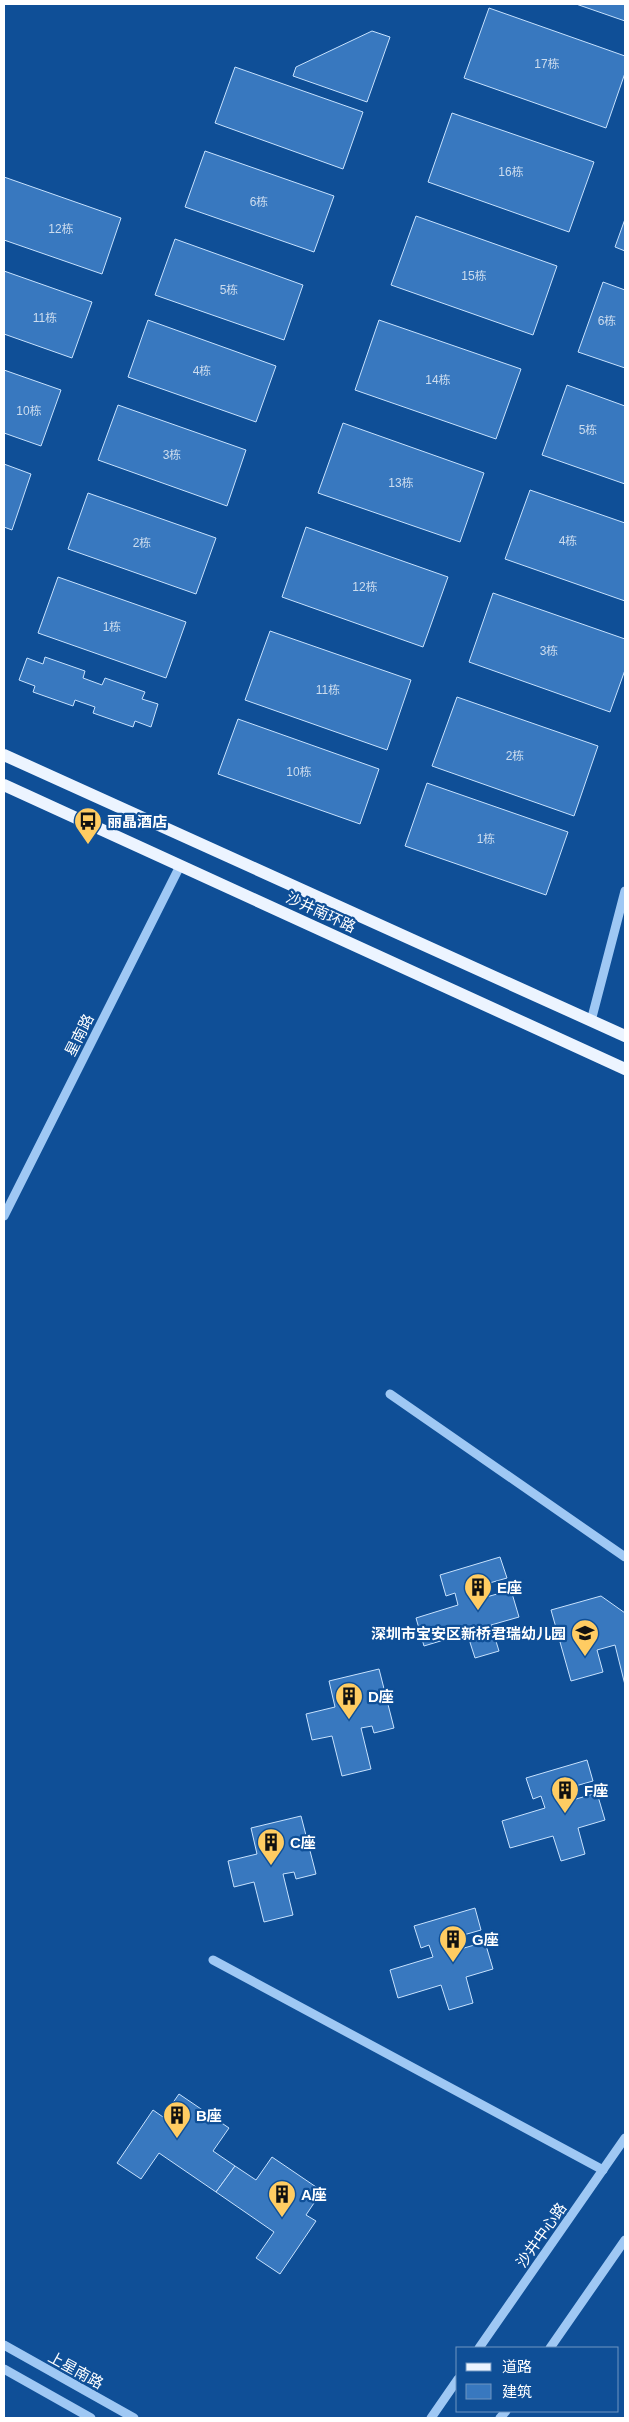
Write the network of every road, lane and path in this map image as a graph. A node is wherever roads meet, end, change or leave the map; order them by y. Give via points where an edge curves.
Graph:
1 (4, 755) edge
2 (4, 785) edge
3 (180, 866) junction
4 (625, 891) edge
5 (591, 1021) junction
6 (625, 1036) edge
7 (625, 1069) edge
8 (4, 1216) edge
9 (390, 1394) dead end
10 (625, 1557) edge
11 (213, 1960) dead end
12 (625, 2138) edge
13 (603, 2170) junction
14 (625, 2240) edge
15 (4, 2345) edge
16 (480, 2347) edge
17 (551, 2347) edge
18 (4, 2369) edge
19 (456, 2382) edge
20 (90, 2418) edge
21 (134, 2418) edge
22 (431, 2418) edge

1 - 5 main road, 沙井南环路
2 - 3 main road, 沙井南环路
3 - 7 main road, 沙井南环路
3 - 8 street, 星南路
4 - 5 street
5 - 6 main road, 沙井南环路
9 - 10 street
11 - 13 street
12 - 13 street, 沙井中心路
13 - 16 street, 沙井中心路
14 - 17 street
15 - 21 street, 上星南路
18 - 20 street
19 - 22 street

